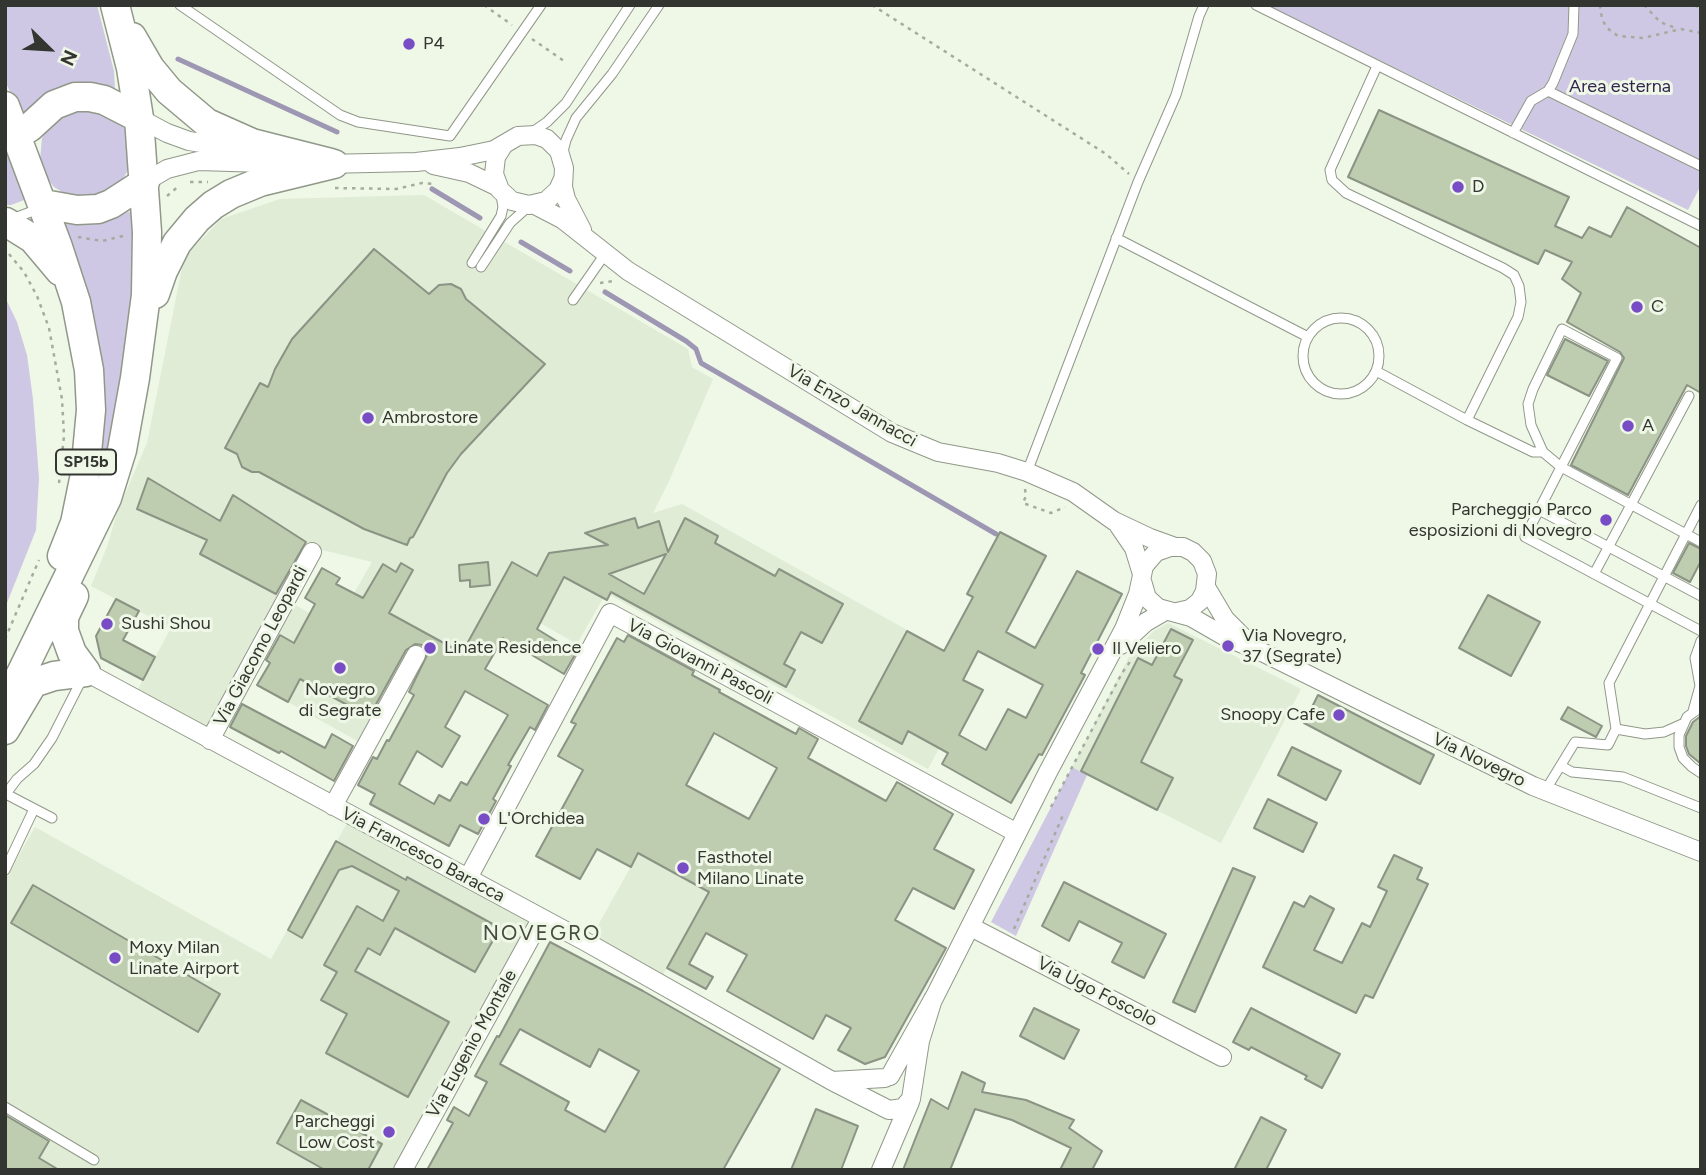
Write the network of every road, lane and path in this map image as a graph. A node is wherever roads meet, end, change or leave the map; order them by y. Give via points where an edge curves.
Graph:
1 (180, 5) edge
2 (541, 5) edge
3 (630, 5) edge
4 (659, 5) edge
5 (872, 5) edge
6 (1204, 5) edge
7 (1256, 5) edge
8 (1574, 5) edge
9 (1600, 5) edge
10 (1644, 5) edge
11 (1695, 5) edge
12 (117, 10) edge
13 (1701, 11) edge
14 (1681, 29) junction
15 (1701, 33) edge
16 (1377, 66) junction
17 (1548, 91) junction
18 (5, 106) edge
19 (139, 118) junction
20 (1513, 133) junction
21 (527, 135) junction
22 (11, 136) edge
23 (503, 146) junction
24 (562, 157) junction
25 (416, 162) junction
26 (1701, 166) edge
27 (331, 176) junction
28 (563, 179) junction
29 (145, 182) junction
30 (212, 182) dead end
31 (1138, 182) junction
32 (435, 184) dead end
33 (499, 188) junction
34 (167, 204) dead end
35 (532, 205) junction
36 (43, 207) junction
37 (5, 222) edge
38 (1701, 226) edge
39 (135, 233) dead end
40 (75, 236) dead end
41 (1116, 238) junction
42 (587, 239) junction
43 (9, 254) dead end
44 (605, 254) junction
45 (586, 281) junction
46 (618, 283) dead end
47 (573, 300) dead end
48 (76, 302) junction
49 (1308, 337) junction
50 (1376, 371) junction
51 (135, 378) junction
52 (1689, 396) dead end
53 (1467, 420) junction
54 (1543, 452) junction
55 (1561, 467) junction
56 (1023, 478) junction
57 (57, 495) dead end
58 (107, 498) junction
59 (1631, 505) junction
60 (1701, 505) edge
61 (1072, 509) dead end
62 (1539, 510) junction
63 (1114, 521) junction
64 (1685, 534) junction
65 (1701, 542) edge
66 (1175, 547) junction
67 (1608, 547) junction
68 (312, 552) dead end
69 (40, 559) dead end
70 (1594, 574) junction
71 (1663, 576) junction
72 (1142, 578) junction
73 (1206, 587) junction
74 (1701, 596) edge
75 (1649, 603) junction
76 (1171, 612) junction
77 (1701, 631) edge
78 (5, 639) edge
79 (1701, 641) edge
80 (1264, 653) junction
81 (416, 655) dead end
82 (1135, 656) dead end
83 (1106, 664) junction
84 (86, 672) junction
85 (5, 676) edge
86 (5, 706) edge
87 (1697, 709) edge
88 (1682, 724) junction
89 (1616, 729) junction
90 (5, 730) edge
91 (210, 740) junction
92 (1561, 766) junction
93 (1701, 772) edge
94 (1545, 791) junction
95 (6, 795) edge
96 (333, 806) junction
97 (1701, 808) edge
98 (34, 809) junction
99 (1048, 812) dead end
100 (1063, 816) dead end
101 (52, 818) dead end
102 (1017, 833) junction
103 (1701, 852) edge
104 (5, 870) edge
105 (468, 878) junction
106 (541, 919) junction
107 (971, 927) junction
108 (1007, 945) junction
109 (933, 999) junction
110 (1222, 1056) dead end
111 (887, 1077) junction
112 (832, 1080) junction
113 (911, 1097) junction
114 (5, 1107) edge
115 (885, 1108) junction
116 (94, 1160) dead end
117 (404, 1170) edge
118 (880, 1170) edge

1 - 2 lane via 340,115 358,122 450,136
3 - 21 lane via 566,103
4 - 24 lane via 576,118
5 - 31 path via 1106,154
6 - 31 lane via 1176,95
7 - 16 lane
8 - 17 lane via 1573,34
9 - 14 path via 1607,28 1618,36 1643,38
10 - 14 path via 1660,22
11 - 13 path
12 - 19 main road, SP15b
12 - 27 main road via 156,76 198,117
14 - 15 path
16 - 20 lane
16 - 53 lane via 1330,170 1332,180 1346,193 1503,268 1514,275 1519,286 1518,317
17 - 20 lane via 1531,101
17 - 26 lane
18 - 22 main road, SP15b
19 - 22 main road via 104,100 75,97 54,105 30,127
19 - 27 street, Via Enzo Jannacci via 196,143
19 - 29 main road, SP15b
20 - 38 lane
21 - 23 street, Via Enzo Jannacci via 512,138
21 - 24 street via 547,139
22 - 36 main road, SP15b
23 - 25 street, Via Enzo Jannacci via 470,156
23 - 33 street via 494,168
24 - 28 street, Via Enzo Jannacci
25 - 27 street, Via Enzo Jannacci
25 - 33 street, Via Enzo Jannacci via 469,173
27 - 29 street, Via Enzo Jannacci via 198,161 167,169
27 - 32 path via 396,188
27 - 51 main road via 245,187 213,205 190,227 174,247 159,281
28 - 35 street via 550,198
28 - 42 street, Via Enzo Jannacci via 568,206
29 - 36 main road via 98,209
29 - 51 main road, SP15b via 148,268
30 - 34 path via 179,185 167,194
31 - 41 lane
33 - 35 street, Via Enzo Jannacci via 512,201
33 - 35 lane via 502,213 476,265 510,223
35 - 42 street, Via Enzo Jannacci via 555,214
36 - 37 lane
36 - 48 main road, SP15b
37 - 48 main road via 33,239 52,260
39 - 40 path via 102,241
41 - 49 lane
41 - 56 lane
42 - 44 street, Via Enzo Jannacci
43 - 57 path via 37,296 56,362 64,436
44 - 45 lane
44 - 56 street, Via Enzo Jannacci via 892,433 938,452 998,463
45 - 46 path via 595,288 606,281
45 - 47 lane
48 - 85 main road, SP15b via 91,400 81,497 65,548
49 - 50 lane via 1327,320 1352,319 1364,325 1378,346
49 - 50 lane via 1303,361 1324,390 1348,393 1359,389
50 - 53 lane
51 - 58 main road, SP15b via 122,450
52 - 59 lane
53 - 54 lane via 1533,452
54 - 55 lane
54 - 55 lane via 1528,404 1562,330 1617,358
55 - 59 lane
55 - 62 lane
56 - 61 path via 1024,503 1051,513
56 - 63 street, Via Enzo Jannacci via 1073,492
58 - 84 main road via 97,545 64,617 72,653
58 - 86 main road, SP15b
59 - 64 lane
59 - 67 lane
60 - 64 lane
62 - 67 lane
62 - 70 lane via 1525,537
63 - 66 street, Via Enzo Jannacci
63 - 72 street, Via Novegro via 1132,544
64 - 65 lane
64 - 71 lane
66 - 72 street via 1152,555
66 - 73 street, Via Novegro via 1201,559
67 - 70 lane
67 - 71 lane
68 - 91 street, Via Giacomo Leopardi
69 - 78 path
70 - 75 lane
71 - 74 lane
71 - 75 lane
72 - 76 street, Via Novegro via 1149,600
72 - 83 street
73 - 76 street via 1190,609
73 - 80 street, Via Novegro via 1229,625
75 - 77 lane
75 - 89 lane via 1609,683
76 - 80 street, Via Novegro
76 - 83 street via 1158,613 1138,628
79 - 87 lane via 1695,659 1700,686
80 - 94 street, Via Novegro
81 - 96 street
82 - 99 path
83 - 102 street
84 - 90 main road via 33,683
84 - 91 street, Via Francesco Baracca
84 - 95 lane via 52,738
87 - 88 lane
88 - 89 lane via 1664,733
88 - 93 lane via 1679,747 1684,758
89 - 92 lane via 1608,745 1574,742
91 - 96 street, Via Francesco Baracca
92 - 94 lane
92 - 97 lane via 1573,772 1623,777
94 - 103 street, Via Novegro
95 - 98 lane
96 - 105 street, Via Francesco Baracca
98 - 101 lane
98 - 104 lane
100 - 108 path
102 - 105 street, Via Giovanni Pascoli via 610,614
102 - 107 street
105 - 106 street, Via Francesco Baracca
106 - 112 street, Via Francesco Baracca
106 - 117 street, Via Eugenio Montale
107 - 108 street, Via Ugo Foscolo
107 - 109 street
108 - 110 street, Via Ugo Foscolo
109 - 111 street
109 - 113 street
111 - 112 street
111 - 113 street via 905,1079 911,1085
111 - 115 street via 877,1091
112 - 115 street, Via Francesco Baracca
113 - 115 street via 901,1110
113 - 118 street
114 - 116 lane
115 - 118 street via 889,1132

